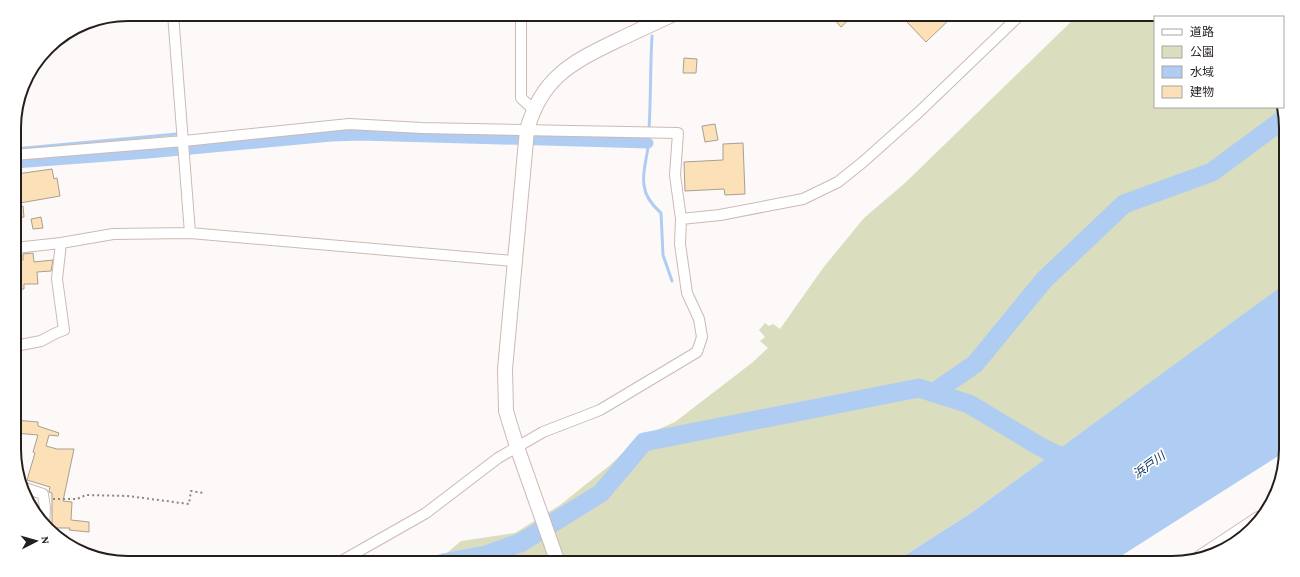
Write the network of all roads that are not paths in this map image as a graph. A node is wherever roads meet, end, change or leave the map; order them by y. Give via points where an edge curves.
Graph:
1 (174, 21) edge
2 (521, 21) edge
3 (659, 21) edge
4 (1014, 21) edge
5 (534, 110) junction
6 (527, 130) junction
7 (184, 141) junction
8 (21, 153) edge
9 (681, 219) junction
10 (190, 233) junction
11 (61, 242) junction
12 (21, 247) edge
13 (514, 261) junction
14 (21, 345) edge
15 (517, 447) junction
16 (29, 489) edge
17 (44, 515) edge
18 (1249, 523) edge
19 (1211, 548) edge
20 (350, 556) edge
21 (556, 556) edge

1 - 7 street
2 - 5 street via 522,98
3 - 5 street via 598,50 564,70 547,88
4 - 9 street via 919,112 838,182 803,198 720,215
5 - 6 street
6 - 7 street via 348,124
6 - 9 street via 678,133 675,175
6 - 13 street
7 - 8 street
7 - 10 street
9 - 15 street via 680,244 688,293 700,319 702,338 697,352 600,410 542,432
10 - 11 street via 113,234
10 - 13 street
11 - 12 street
11 - 14 street via 57,279 64,330 41,341
13 - 15 street via 505,391 506,411
15 - 20 street via 498,458 426,513
15 - 21 street
16 - 17 street via 43,494
18 - 19 street

